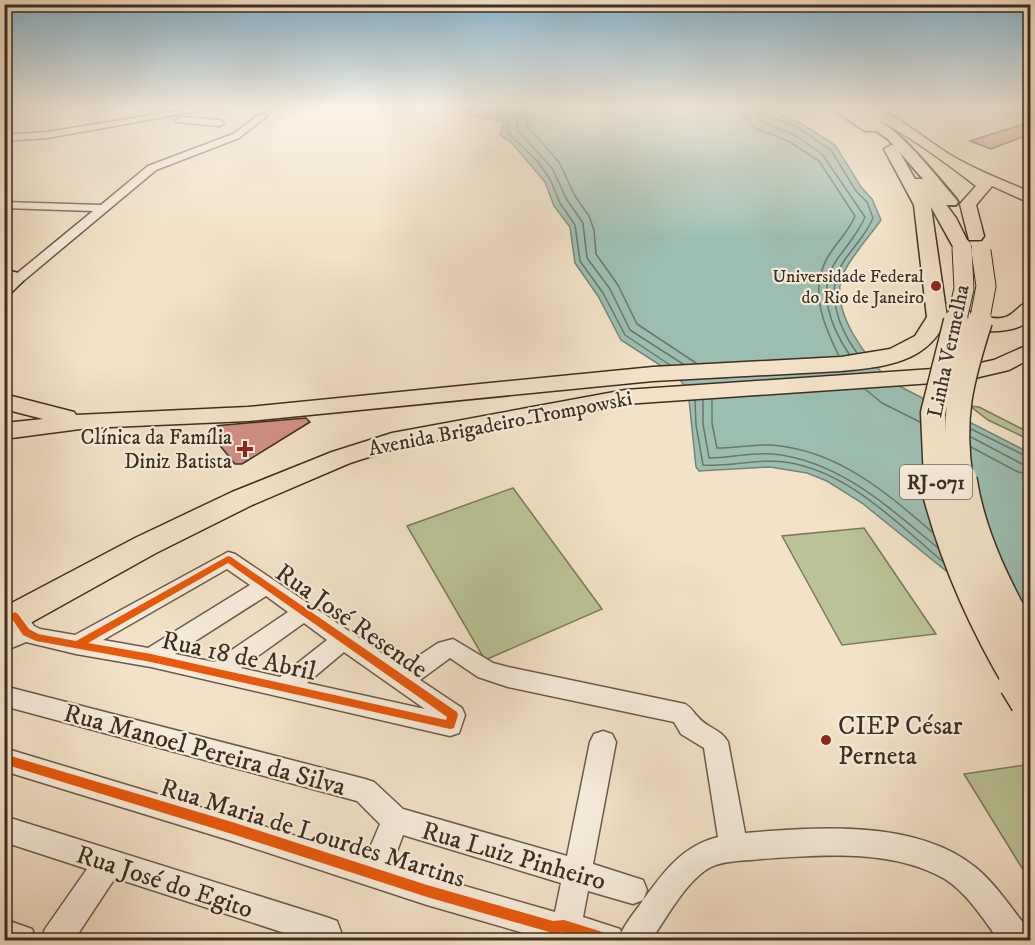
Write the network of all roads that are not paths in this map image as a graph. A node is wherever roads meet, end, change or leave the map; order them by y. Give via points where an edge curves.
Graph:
1 (201, 150) edge
2 (892, 150) edge
3 (893, 150) edge
4 (905, 150) edge
5 (916, 150) edge
6 (934, 150) edge
7 (950, 161) junction
8 (1030, 198) edge
9 (951, 202) junction
10 (4, 205) edge
11 (103, 208) junction
12 (973, 245) junction
13 (931, 258) junction
14 (11, 279) edge
15 (1030, 307) edge
16 (1030, 351) edge
17 (4, 401) edge
18 (338, 406) junction
19 (83, 421) junction
20 (476, 425) junction
21 (4, 430) edge
22 (267, 585) junction
23 (304, 612) junction
24 (12, 628) edge
25 (344, 639) junction
26 (76, 645) junction
27 (1030, 650) edge
28 (151, 658) junction
29 (218, 672) junction
30 (402, 680) junction
31 (286, 687) junction
32 (4, 696) edge
33 (1030, 700) edge
34 (453, 715) joint
35 (603, 742) dead end
36 (4, 759) edge
37 (394, 820) junction
38 (4, 829) edge
39 (734, 848) junction
40 (109, 862) junction
41 (578, 873) junction
42 (375, 874) junction
43 (633, 890) dead end
44 (564, 926) junction
45 (4, 934) edge
46 (324, 936) edge
47 (21, 940) edge
48 (56, 940) edge
49 (609, 940) edge
50 (633, 940) edge
51 (1017, 940) edge

1 - 11 street via 152,168
2 - 13 highway, Linha Vermelha via 920,199
3 - 12 highway, Linha Vermelha / RJ-071
4 - 9 main road, Linha Vermelha
5 - 9 highway, Linha Vermelha / RJ-071
6 - 7 highway
7 - 8 highway
7 - 12 highway via 985,186 968,204
9 - 12 highway, Linha Vermelha / RJ-071
10 - 11 street
11 - 14 street
12 - 27 highway, Linha Vermelha / RJ-071, bridge via 986,264 987,296 957,403 960,478 971,523 992,577
12 - 33 highway, Linha Vermelha / RJ-071, bridge via 962,304 933,412 934,473 964,573 1002,653
13 - 15 highway via 945,285 949,304 962,317 984,324 1004,324 1014,322
13 - 18 highway, Avenida Brigadeiro Trompowski via 937,317 933,330 897,355 864,362 653,374
16 - 20 highway, Avenida Brigadeiro Trompowski via 982,370 908,379 608,399
17 - 19 highway
18 - 19 highway, Avenida Brigadeiro Trompowski
18 - 20 highway via 373,410 522,395 536,403
19 - 21 highway, Avenida Brigadeiro Trompowski
20 - 24 highway, Avenida Brigadeiro Trompowski via 392,441 274,484 141,549
22 - 23 street, Rua José Resende
22 - 26 street, Rua José Resende via 228,559
22 - 28 street
23 - 25 street, Rua José Resende
23 - 29 street
24 - 26 street, Rua 18 de Abril
25 - 30 street, Rua José Resende
25 - 31 street
26 - 28 street, Rua 18 de Abril
28 - 29 street, Rua 18 de Abril
29 - 31 street, Rua 18 de Abril
30 - 34 street, Rua José Resende
30 - 39 street via 453,648 486,670 508,677 676,711 690,726 715,742
31 - 34 street, Rua 18 de Abril via 450,725
32 - 37 street, Rua Manoel Pereira da Silva via 365,791
35 - 41 street
36 - 42 street, Rua Maria de Lourdes Martins
37 - 41 street, Rua Luiz Pinheiro
37 - 42 street
38 - 40 street, Rua José do Egito
39 - 50 street via 695,860
39 - 51 street via 841,842 927,856 970,881
40 - 46 street, Rua José do Egito
40 - 48 street
41 - 43 street, Rua Luiz Pinheiro
41 - 44 street
42 - 44 street, Rua Maria de Lourdes Martins via 553,927
44 - 49 street, Rua Maria de Lourdes Martins
45 - 47 street

